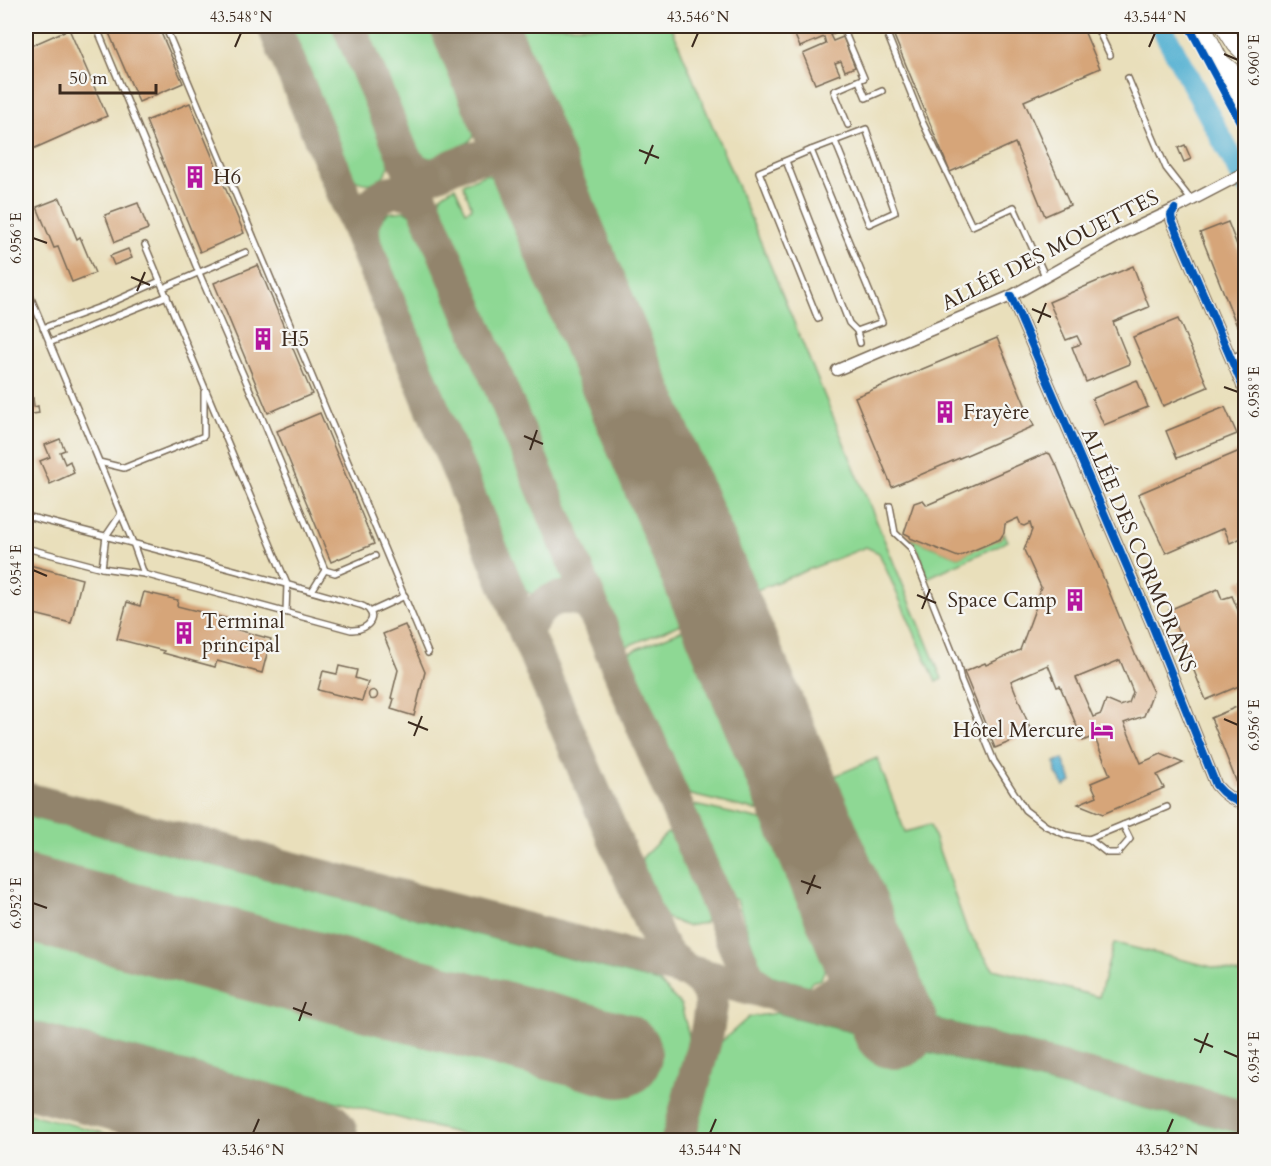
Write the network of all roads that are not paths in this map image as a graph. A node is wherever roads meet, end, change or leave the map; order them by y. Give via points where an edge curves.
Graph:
1 (96, 26) edge
2 (165, 26) edge
3 (842, 26) edge
4 (884, 26) edge
5 (1096, 26) edge
6 (1203, 26) edge
7 (1223, 26) edge
8 (1110, 55) dead end
9 (1245, 56) edge
10 (1221, 61) junction
11 (1128, 78) dead end
12 (859, 81) junction
13 (1245, 82) edge
14 (882, 91) dead end
15 (1245, 104) edge
16 (848, 125) dead end
17 (835, 141) junction
18 (811, 150) junction
19 (786, 161) junction
20 (1245, 172) edge
21 (1191, 200) junction
22 (1175, 209) junction
23 (145, 245) dead end
24 (246, 252) dead end
25 (199, 273) junction
26 (1046, 278) junction
27 (160, 281) junction
28 (26, 286) edge
29 (163, 288) junction
30 (167, 296) junction
31 (1011, 296) junction
32 (818, 319) dead end
33 (43, 328) junction
34 (857, 331) junction
35 (49, 343) junction
36 (1245, 352) edge
37 (1230, 358) junction
38 (867, 359) junction
39 (837, 370) dead end
40 (204, 389) junction
41 (1245, 394) edge
42 (99, 462) junction
43 (890, 506) dead end
44 (121, 514) junction
45 (26, 516) edge
46 (106, 536) junction
47 (133, 543) junction
48 (26, 548) edge
49 (375, 556) dead end
50 (102, 568) junction
51 (325, 570) junction
52 (144, 574) junction
53 (287, 584) junction
54 (312, 591) junction
55 (405, 596) junction
56 (286, 612) junction
57 (370, 612) junction
58 (428, 653) dead end
59 (1245, 806) edge
60 (1167, 807) dead end
61 (1123, 825) junction
62 (1089, 839) junction

1 - 25 lane
2 - 55 lane
3 - 12 lane via 864,78
4 - 26 lane via 922,121 972,226 1014,207
5 - 8 lane
6 - 10 main road
7 - 9 main road
10 - 13 main road
10 - 15 main road via 1222,72
11 - 21 lane via 1166,168
12 - 14 lane via 866,98
12 - 16 lane via 834,91
17 - 17 lane via 866,129 895,212 869,224
17 - 18 lane
18 - 19 lane
18 - 34 lane via 882,322
19 - 32 lane via 759,172
19 - 34 lane via 849,323
20 - 21 street, ALLÉE DES MOUETTES
21 - 22 street, ALLÉE DES MOUETTES
22 - 26 street, ALLÉE DES MOUETTES
22 - 37 street via 1172,221
23 - 27 lane
24 - 25 lane
25 - 29 lane
25 - 51 lane
26 - 31 street, ALLÉE DES MOUETTES
27 - 29 lane
27 - 33 lane
28 - 33 lane
29 - 30 lane
30 - 35 lane
30 - 40 lane
31 - 38 street, ALLÉE DES MOUETTES
31 - 59 street, ALLÉE DES CORMORANS via 1216,785
33 - 35 lane
34 - 38 lane
35 - 42 lane
36 - 37 lane
37 - 41 street
38 - 39 street, ALLÉE DES MOUETTES
40 - 42 lane via 204,436 124,468
40 - 53 lane
42 - 44 lane
43 - 62 lane via 894,533 911,548 994,761 1025,810 1046,826
44 - 46 lane
44 - 47 lane
45 - 46 lane
46 - 47 lane
46 - 50 lane
47 - 52 lane
47 - 53 lane
48 - 50 lane
49 - 51 lane via 335,573
50 - 52 lane
51 - 54 lane
52 - 56 lane
53 - 54 lane
53 - 56 lane
54 - 57 lane
55 - 57 lane
55 - 58 lane
56 - 57 lane via 360,631 371,620
60 - 61 lane
61 - 62 lane
61 - 62 lane via 1130,839 1118,853 1107,853

